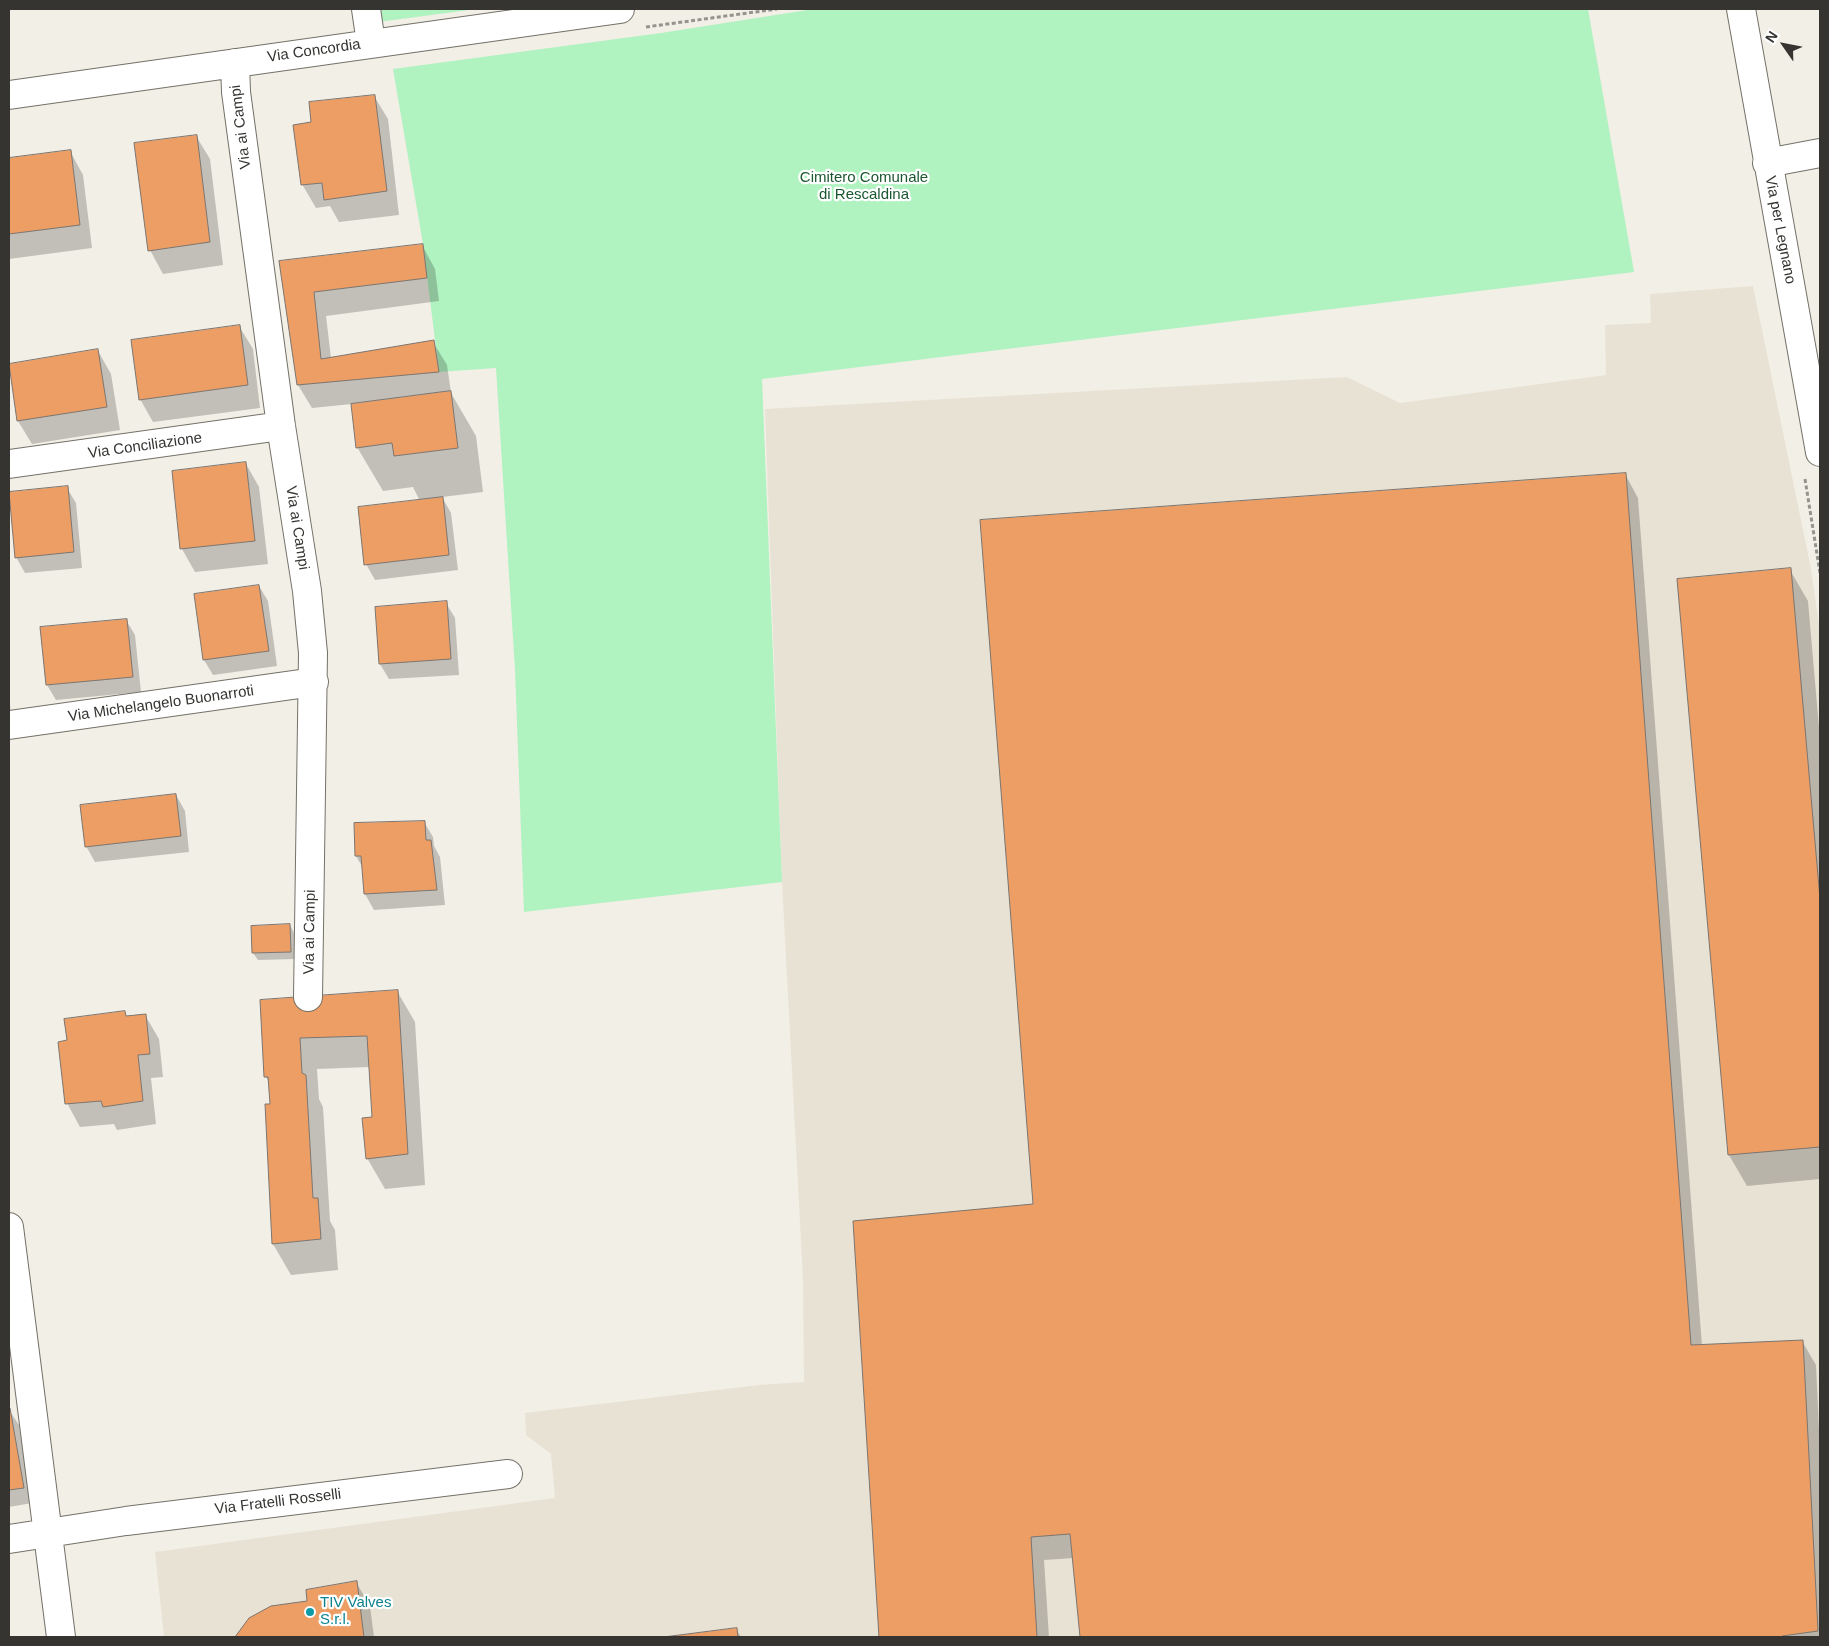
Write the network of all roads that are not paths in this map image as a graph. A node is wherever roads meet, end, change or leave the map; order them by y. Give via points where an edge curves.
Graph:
1 (366, 9) edge
2 (620, 9) edge
3 (1741, 9) edge
4 (371, 43) junction
5 (235, 63) junction
6 (9, 95) edge
7 (1820, 153) edge
8 (1767, 163) junction
9 (1812, 353) edge
10 (281, 426) junction
11 (1820, 452) edge
12 (9, 464) edge
13 (314, 682) junction
14 (9, 725) edge
15 (308, 997) dead end
16 (9, 1226) edge
17 (508, 1474) dead end
18 (48, 1532) junction
19 (9, 1539) edge
20 (61, 1637) edge

1 - 4 street
2 - 4 street, Via Concordia
3 - 8 street, Via per Legnano
4 - 5 street, Via Concordia
5 - 6 street, Via Concordia
5 - 10 street, Via ai Campi via 236,92
7 - 8 street
8 - 9 street, Via per Legnano
9 - 11 street, Via per Legnano
10 - 12 street, Via Conciliazione
10 - 13 street, Via ai Campi via 307,591
13 - 14 street, Via Michelangelo Buonarroti
13 - 15 street, Via ai Campi
16 - 18 street
17 - 18 street, Via Fratelli Rosselli
18 - 19 street, Via Fratelli Rosselli
18 - 20 street

